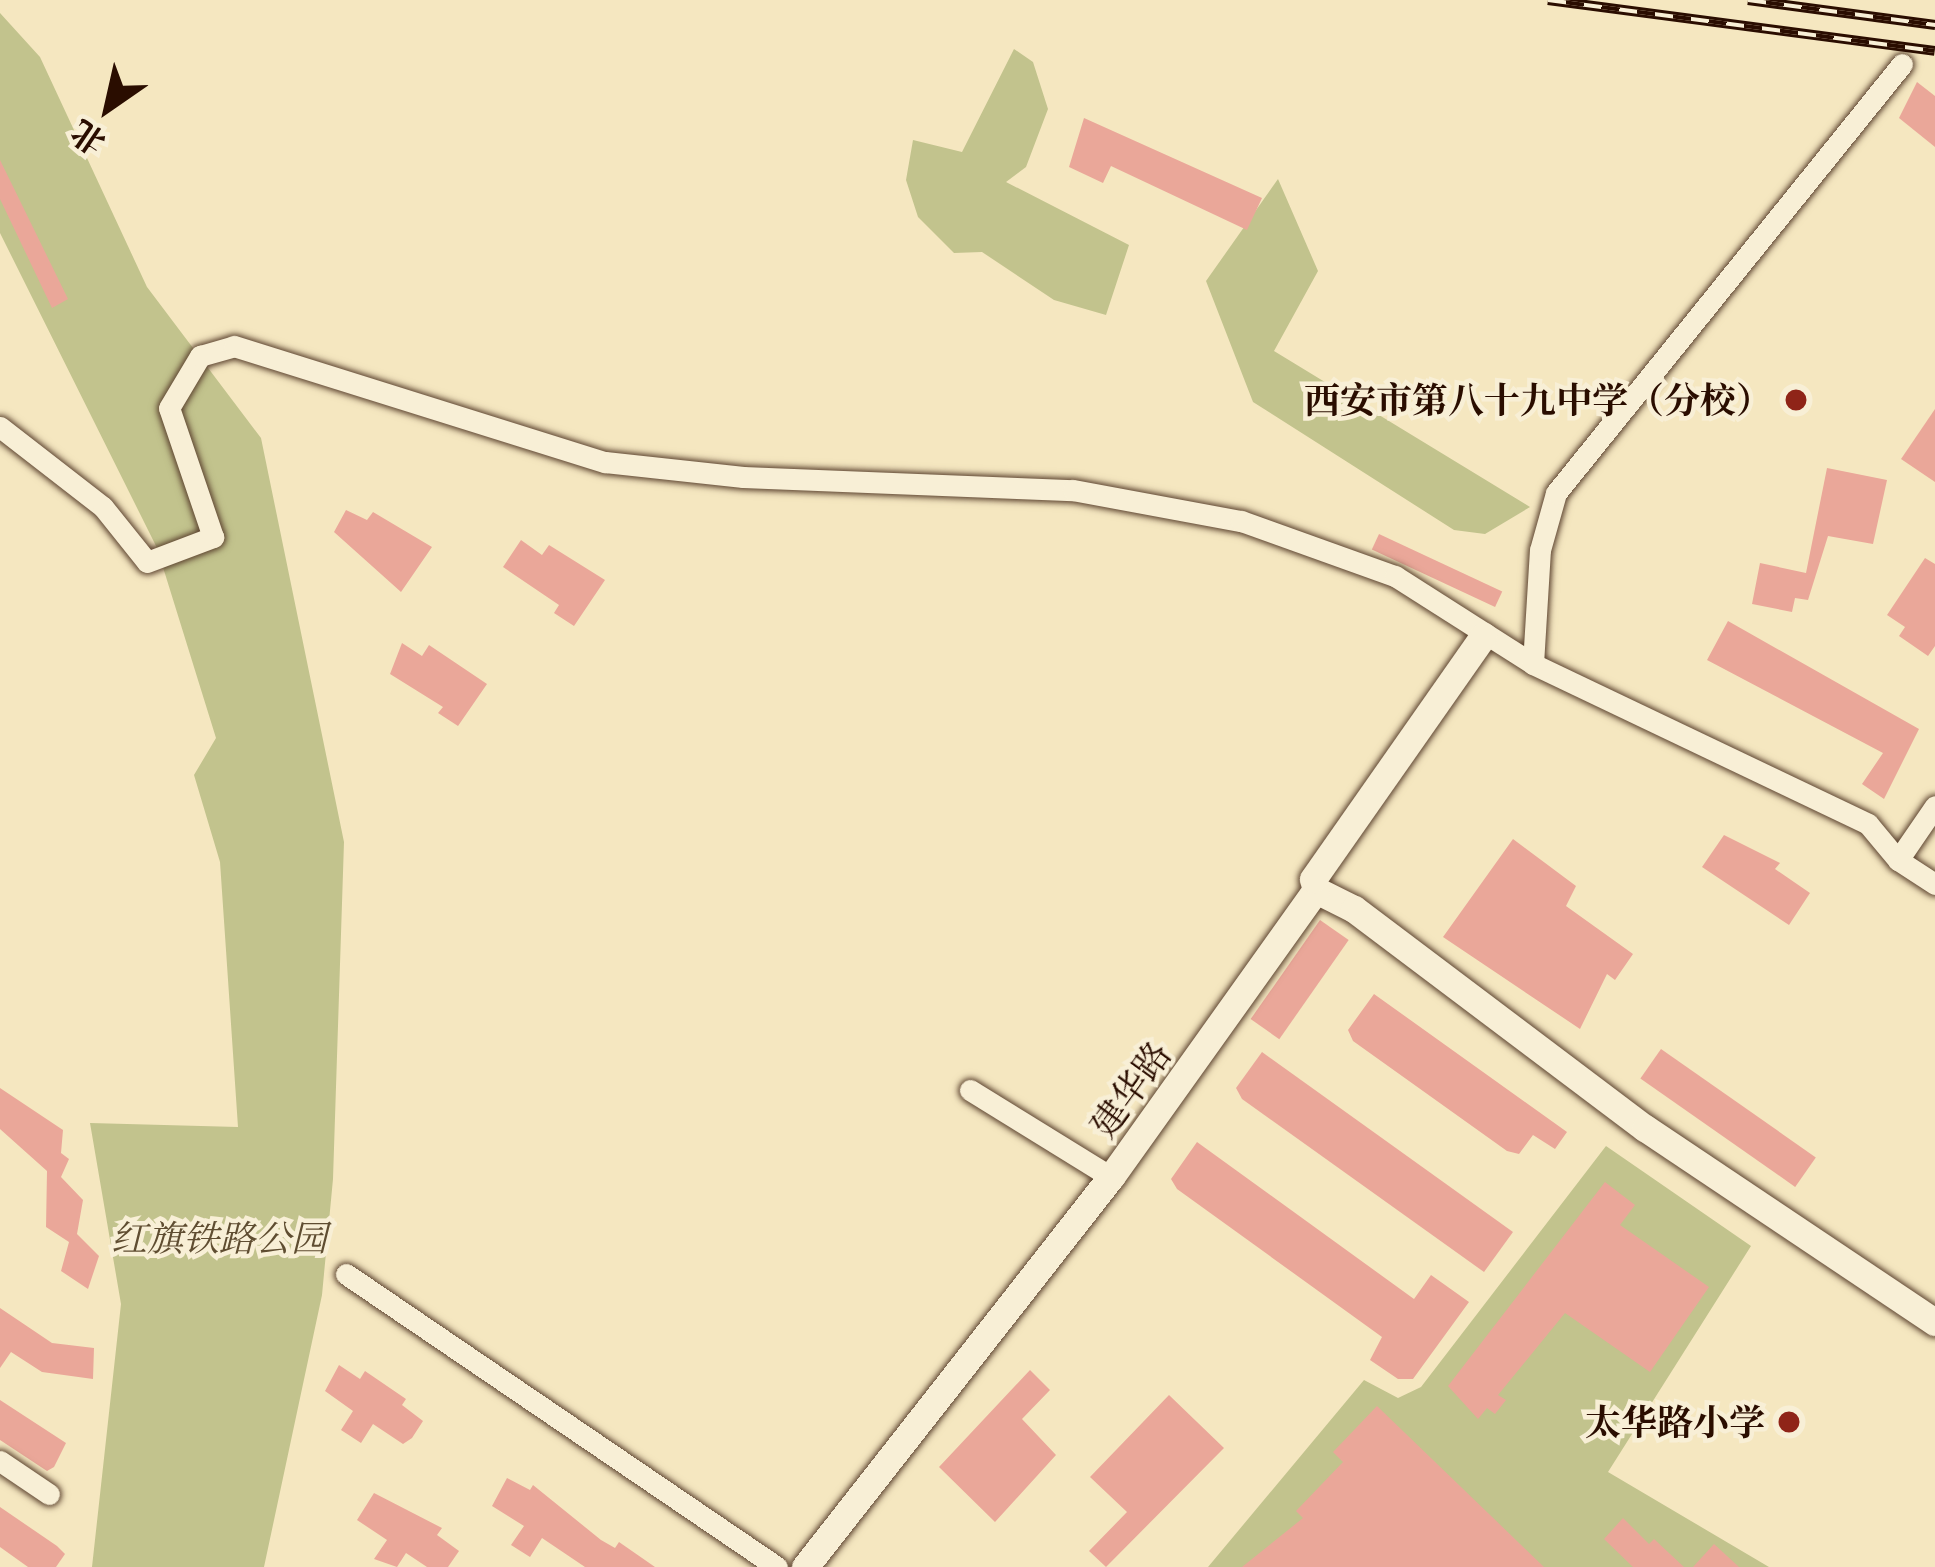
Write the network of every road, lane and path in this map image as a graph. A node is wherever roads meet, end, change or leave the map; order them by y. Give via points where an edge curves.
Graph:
1 (1902, 64) dead end
2 (0, 428) edge
3 (1483, 636) junction
4 (1533, 664) junction
5 (1935, 806) edge
6 (1898, 860) junction
7 (1935, 884) edge
8 (1316, 890) junction
9 (970, 1090) dead end
10 (1111, 1177) junction
11 (346, 1274) dead end
12 (1935, 1322) edge
13 (0, 1461) edge
14 (49, 1493) dead end
15 (777, 1567) edge
16 (805, 1567) edge

1 - 4 street via 1556,494 1540,550
2 - 3 street via 103,507 147,562 213,537 194,501 169,408 200,356 234,346 605,462 743,477 1073,490 1241,521 1395,576
3 - 4 street
3 - 8 street, 建华路 via 1313,878
4 - 6 street via 1868,824
5 - 6 street
6 - 7 street
8 - 10 street, 建华路
8 - 12 street via 1354,909 1645,1128
9 - 10 street
10 - 16 street, 建华路
11 - 15 street
13 - 14 street

